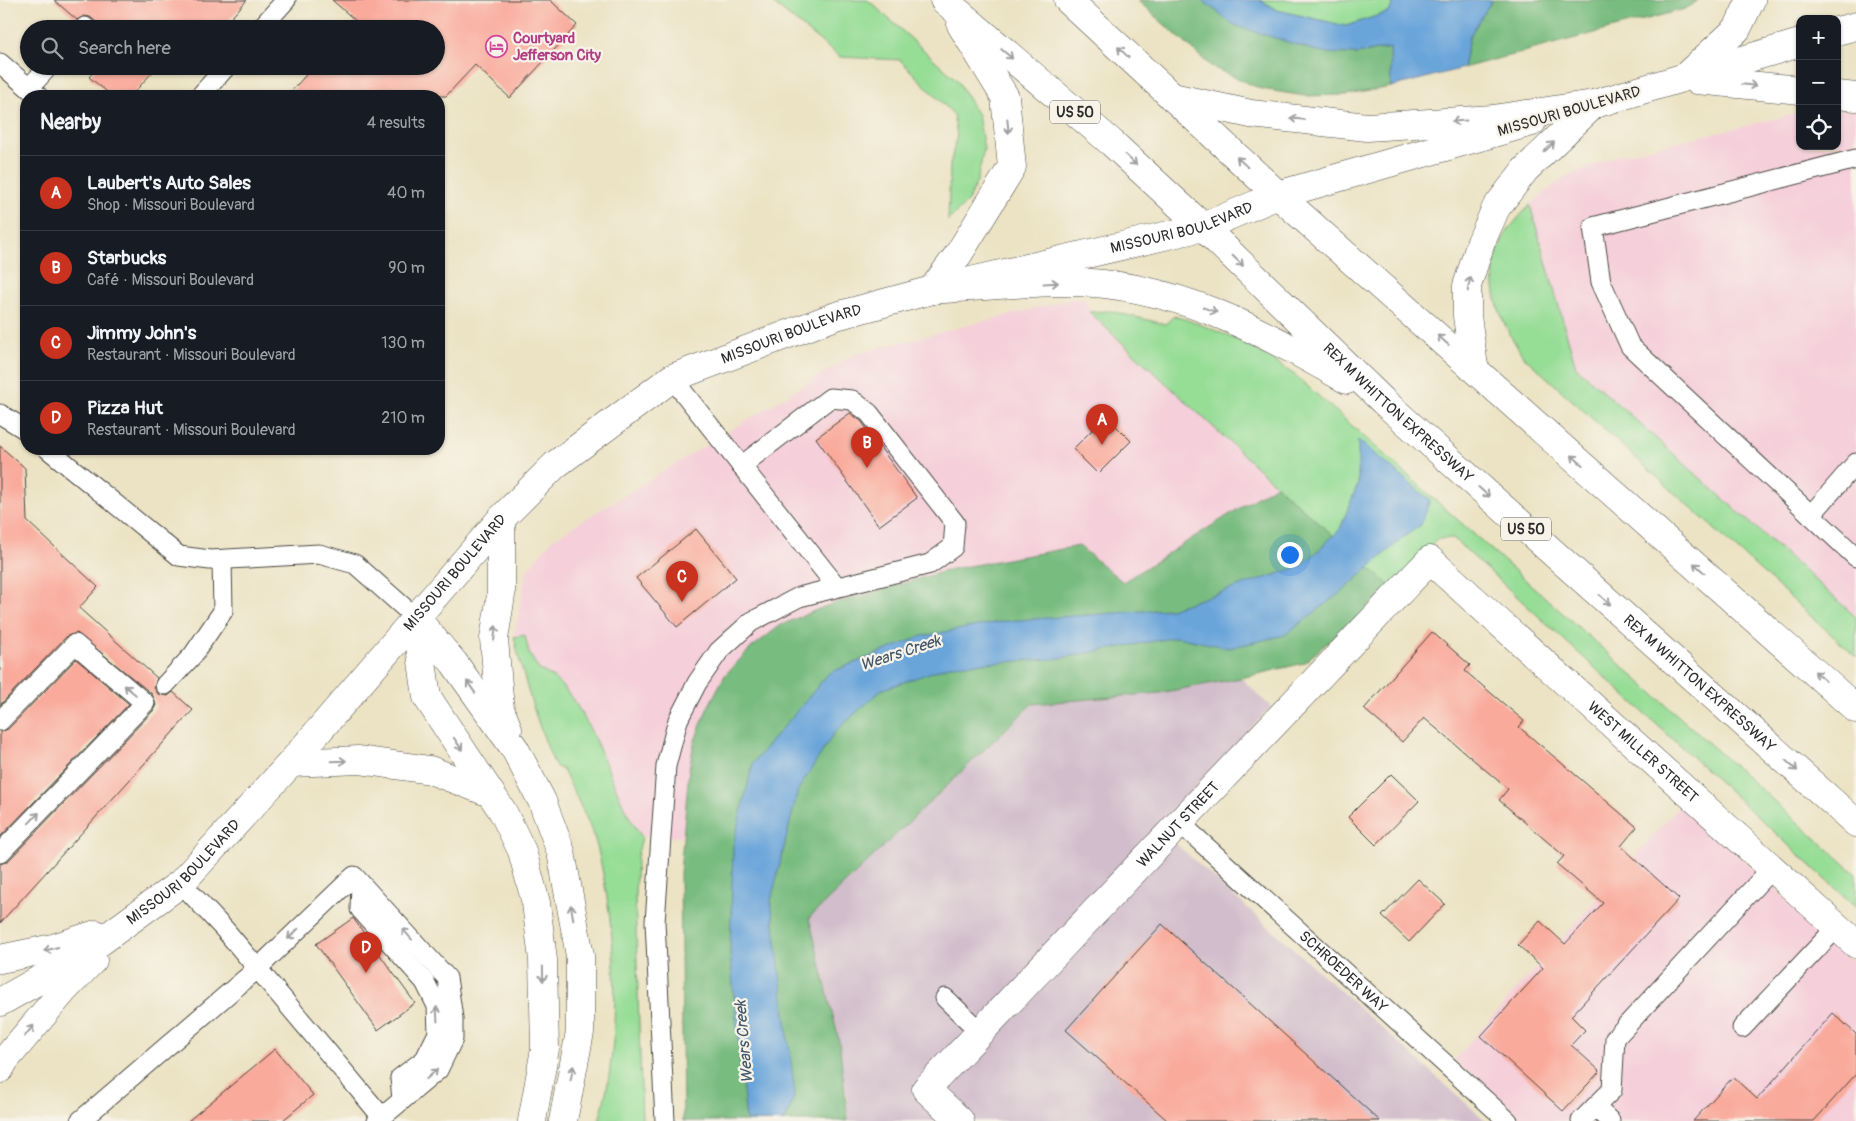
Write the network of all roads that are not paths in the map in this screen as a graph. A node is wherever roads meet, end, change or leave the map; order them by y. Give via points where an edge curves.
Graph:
1 (286, 0) edge
2 (1068, 0) edge
3 (1751, 0) edge
4 (946, 3) edge
5 (268, 20) edge
6 (1856, 26) edge
7 (1841, 30) edge
8 (1796, 44) edge
9 (4, 73) edge
10 (43, 75) edge
11 (219, 75) edge
12 (1683, 78) junction
13 (30, 90) edge
14 (34, 90) edge
15 (205, 90) edge
16 (1796, 90) edge
17 (1841, 95) edge
18 (1171, 96) junction
19 (1856, 97) edge
20 (1594, 104) junction
21 (1856, 159) edge
22 (1278, 195) junction
23 (1203, 227) junction
24 (932, 290) junction
25 (1474, 368) junction
26 (672, 378) junction
27 (1383, 401) junction
28 (0, 414) edge
29 (20, 426) edge
30 (55, 455) edge
31 (1856, 464) edge
32 (741, 466) junction
33 (1811, 515) junction
34 (501, 518) junction
35 (1856, 557) edge
36 (222, 560) junction
37 (1430, 560) joint
38 (837, 586) junction
39 (416, 618) junction
40 (165, 685) dead end
41 (1856, 709) edge
42 (0, 722) edge
43 (515, 749) junction
44 (291, 763) junction
45 (490, 793) junction
46 (1180, 823) junction
47 (1856, 823) edge
48 (0, 854) edge
49 (1772, 868) junction
50 (181, 883) junction
51 (130, 922) junction
52 (1847, 936) edge
53 (0, 959) edge
54 (257, 969) junction
55 (945, 998) dead end
56 (0, 1002) edge
57 (1742, 1028) dead end
58 (980, 1032) junction
59 (0, 1069) edge
60 (1595, 1107) junction
61 (379, 1119) edge
62 (80, 1121) edge
63 (532, 1121) edge
64 (563, 1121) edge
65 (665, 1121) edge
66 (960, 1121) edge
67 (1508, 1121) edge
68 (1581, 1121) edge
69 (1610, 1121) edge

1 - 5 lane
18 -> 2 main road
3 - 12 main road via 1737,29
4 -> 23 main road, REX M WHITTON EXPRESSWAY / US 50 via 1112,143
4 -> 24 main road via 1005,96 1012,167 958,255
6 - 7 main road
8 - 12 main road, MISSOURI BOULEVARD
9 - 13 lane
10 - 14 lane
11 - 15 lane
12 -> 16 main road
12 - 20 main road, MISSOURI BOULEVARD
17 - 19 main road
20 -> 18 main road via 1493,119 1367,127 1251,114
22 -> 18 main road
20 - 22 main road, MISSOURI BOULEVARD
25 -> 20 main road via 1467,316 1467,286 1496,208 1525,170
21 - 33 lane via 1593,227 1601,282 1630,346
22 - 23 main road, MISSOURI BOULEVARD
25 -> 22 main road
23 - 24 main road, MISSOURI BOULEVARD
23 -> 27 main road, REX M WHITTON EXPRESSWAY / US 50
24 - 26 main road, MISSOURI BOULEVARD via 836,316
24 -> 27 main road via 1069,282 1123,286 1158,293 1212,310 1277,340
41 -> 25 main road
26 - 32 lane
26 - 34 main road, MISSOURI BOULEVARD via 555,465
27 -> 47 main road, REX M WHITTON EXPRESSWAY / US 50
28 - 29 lane
30 - 36 lane via 179,556
31 - 33 lane
32 - 38 lane
32 - 38 lane via 830,398 852,400 870,413 955,523 953,547 930,564
33 - 35 lane
34 - 39 main road, MISSOURI BOULEVARD
43 -> 34 main road via 500,709 494,639 501,595
36 - 39 lane via 319,554 355,564
36 - 40 lane via 223,611 193,655
37 - 46 main road, WALNUT STREET
37 - 49 main road, WEST MILLER STREET
38 - 65 lane via 799,597 751,622 720,651 678,720 666,766 655,922
43 -> 39 main road via 454,663
39 - 44 main road, MISSOURI BOULEVARD
39 -> 45 main road via 427,697
48 -> 42 lane via 145,703 75,644
64 -> 43 main road via 580,1032 580,956 562,852 542,801
44 -> 45 main road via 358,760 430,770
44 - 50 main road, MISSOURI BOULEVARD
45 -> 63 main road via 522,851 536,903 543,960 544,1049
46 - 58 main road, WALNUT STREET
46 - 67 lane, SCHROEDER WAY
49 - 52 main road, WEST MILLER STREET
49 - 60 lane via 1615,1038 1612,1090
50 - 51 main road, MISSOURI BOULEVARD
50 - 54 lane
51 -> 53 main road via 54,948
51 - 56 main road, MISSOURI BOULEVARD via 78,958
59 -> 51 main road via 64,990
52 - 57 lane
54 - 61 lane
61 -> 54 lane via 438,1070 453,1039 447,978 354,876
54 - 62 lane
55 - 58 lane
58 - 66 main road, WALNUT STREET via 926,1089
60 - 68 lane
60 - 69 lane

